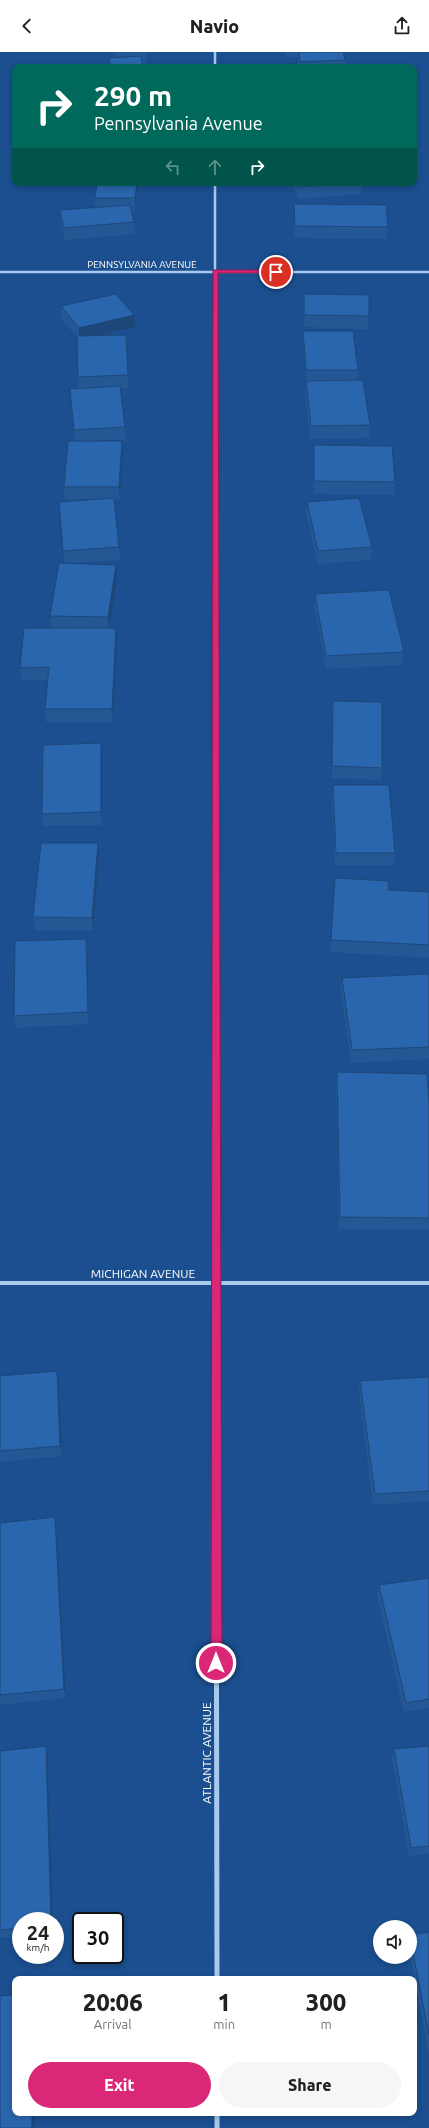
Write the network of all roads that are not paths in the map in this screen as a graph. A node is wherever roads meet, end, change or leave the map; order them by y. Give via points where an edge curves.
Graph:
1 (215, 52) edge
2 (215, 64) edge
3 (215, 186) edge
4 (0, 272) edge
5 (215, 272) junction
6 (429, 272) edge
7 (0, 1283) edge
8 (216, 1283) junction
9 (429, 1283) edge
10 (217, 1976) edge
11 (217, 2116) edge
12 (217, 2128) edge

1 - 2 street
3 - 5 street, ATLANTIC AVENUE
4 - 5 street, PENNSYLVANIA AVENUE
5 - 6 street, PENNSYLVANIA AVENUE
5 - 8 street, ATLANTIC AVENUE
7 - 8 street, MICHIGAN AVENUE
8 - 9 street, MICHIGAN AVENUE
8 - 10 street, ATLANTIC AVENUE
11 - 12 street

